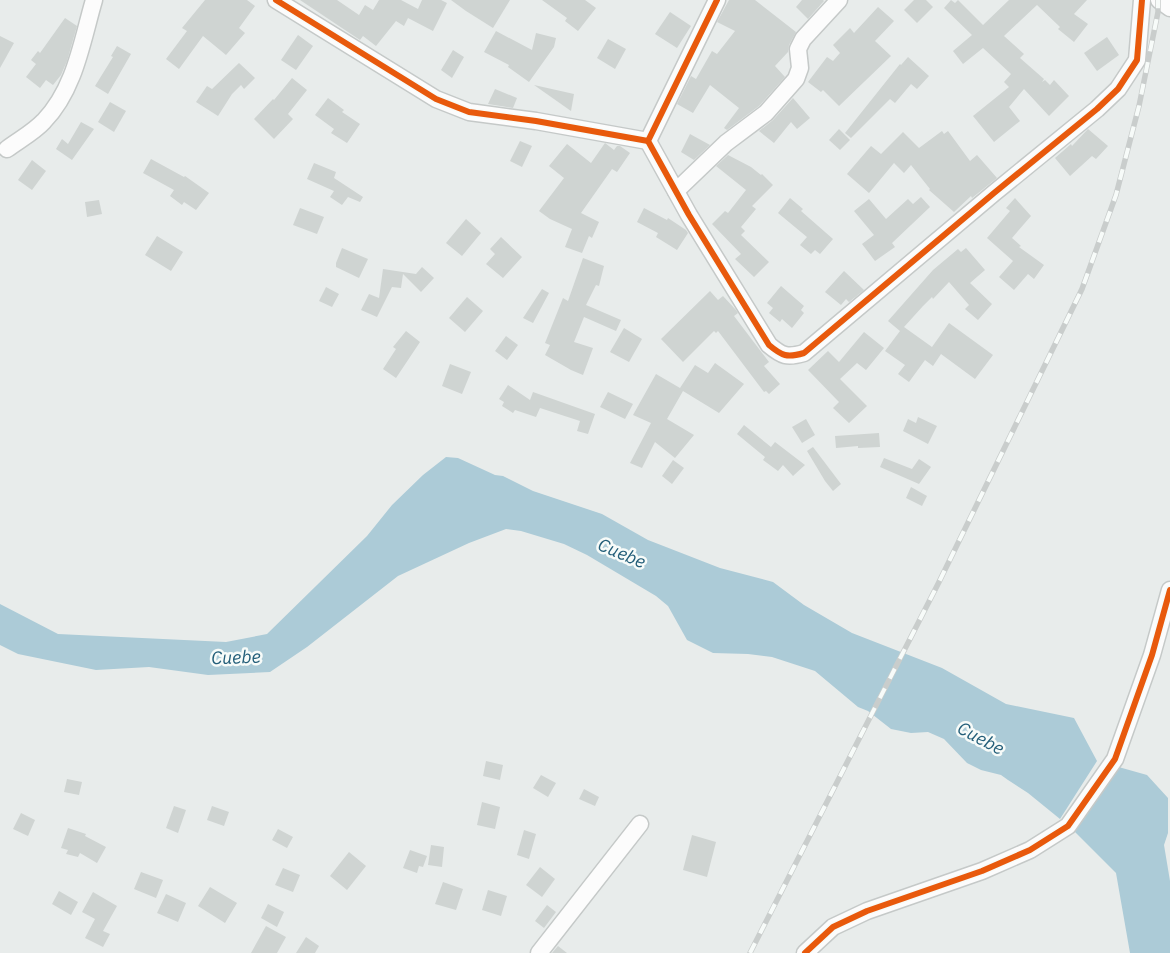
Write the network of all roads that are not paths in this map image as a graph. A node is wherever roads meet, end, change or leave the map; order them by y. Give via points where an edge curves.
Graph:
1 (94, 0) edge
2 (276, 0) edge
3 (717, 0) edge
4 (839, 0) edge
5 (1142, 0) edge
6 (1159, 0) edge
7 (1170, 8) edge
8 (648, 141) junction
9 (7, 149) dead end
10 (676, 191) junction
11 (1170, 590) edge
12 (640, 824) dead end
13 (539, 953) edge
14 (805, 953) edge

1 - 9 street via 62,99 44,122
2 - 8 street via 436,99 470,112
3 - 8 street
4 - 10 street via 803,39 798,49 800,68 796,79 766,113 726,143
5 - 10 street via 1137,60 1118,89 804,353 780,354 768,345
6 - 7 street
8 - 10 street
11 - 14 street via 1152,655 1115,759 1068,826 1030,850 982,871 866,911 833,927
12 - 13 street

